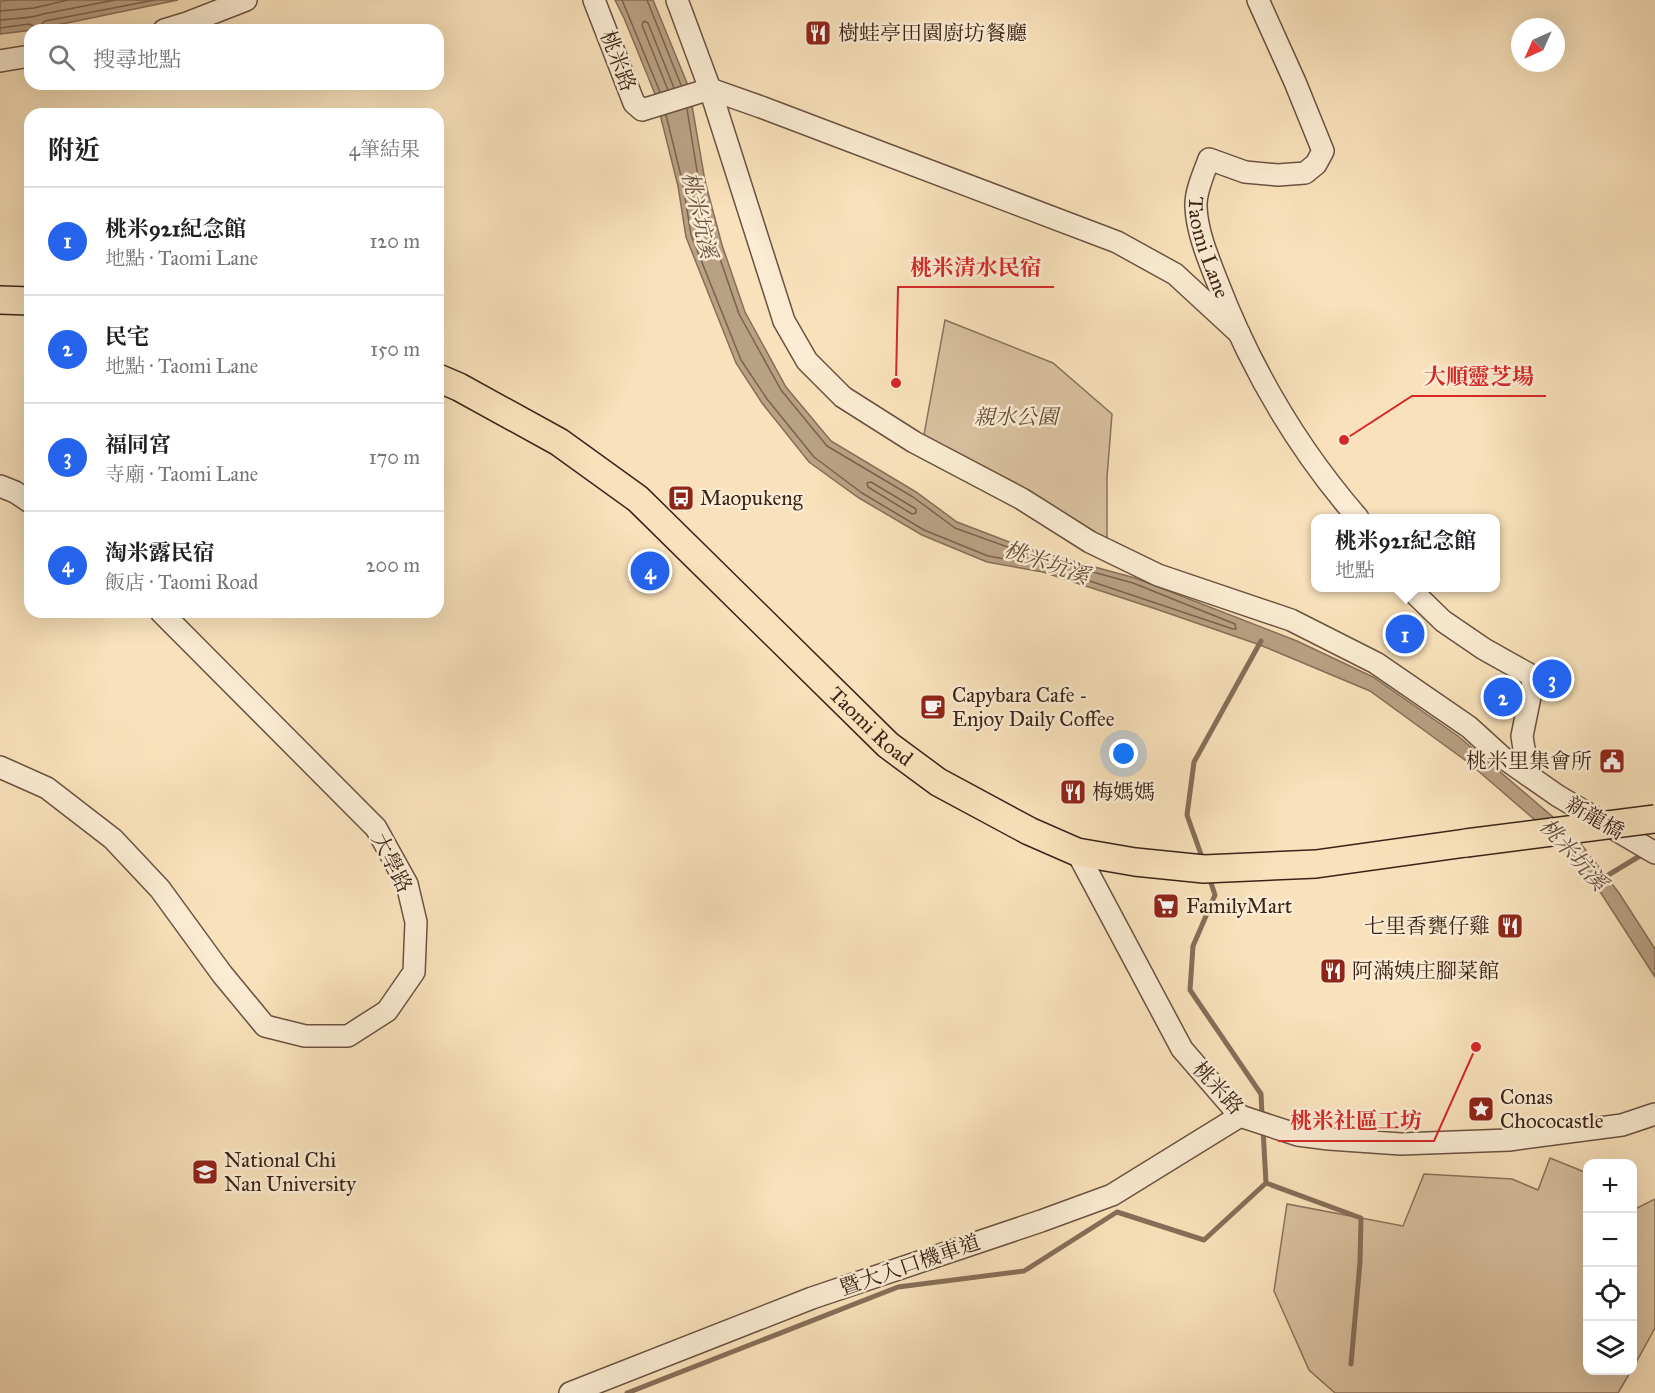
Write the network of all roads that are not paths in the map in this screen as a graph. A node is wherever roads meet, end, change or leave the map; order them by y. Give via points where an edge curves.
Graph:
1 (246, 0) edge
2 (594, 0) edge
3 (677, 0) edge
4 (1258, 0) edge
5 (184, 24) edge
6 (24, 57) edge
7 (0, 61) edge
8 (705, 91) junction
9 (0, 300) edge
10 (24, 301) edge
11 (1239, 333) junction
12 (444, 381) edge
13 (0, 486) edge
14 (24, 498) edge
15 (1354, 514) edge
16 (1413, 592) edge
17 (167, 618) edge
18 (0, 767) edge
19 (1527, 775) junction
20 (1655, 819) edge
21 (1077, 852) junction
22 (1655, 853) edge
23 (1655, 1114) edge
24 (1240, 1116) junction
25 (570, 1393) edge

1 - 5 street
2 - 8 street, 桃米路 via 634,103 642,110
3 - 8 street, 新龍橋
4 - 11 street, Taomi Lane via 1323,151 1305,173 1278,175 1245,172 1209,159 1195,205 1204,247
6 - 7 street
8 - 11 street via 1117,242 1175,274
8 - 19 street, 新龍橋 via 784,321 807,361 843,397 1090,542 1158,575 1291,620 1376,663 1469,727
9 - 10 main road
11 - 15 street, Taomi Lane via 1263,381 1327,482
12 - 21 main road, Taomi Road via 559,442 638,499 888,745 938,782
13 - 14 street
16 - 19 street via 1443,621 1534,677 1522,736
17 - 18 street, 大學路 via 376,828 407,884 416,922 414,972 387,1011 348,1036 305,1036 265,1026 160,889 113,839 47,788
19 - 22 street, 新龍橋
20 - 21 main road, bridge via 1316,864 1204,869
21 - 24 street, 桃米路 via 1182,1049
23 - 24 street, 桃米路 via 1622,1125 1509,1140 1401,1144 1298,1135
24 - 25 street, 暨大入口機車道 via 1112,1195 812,1298

